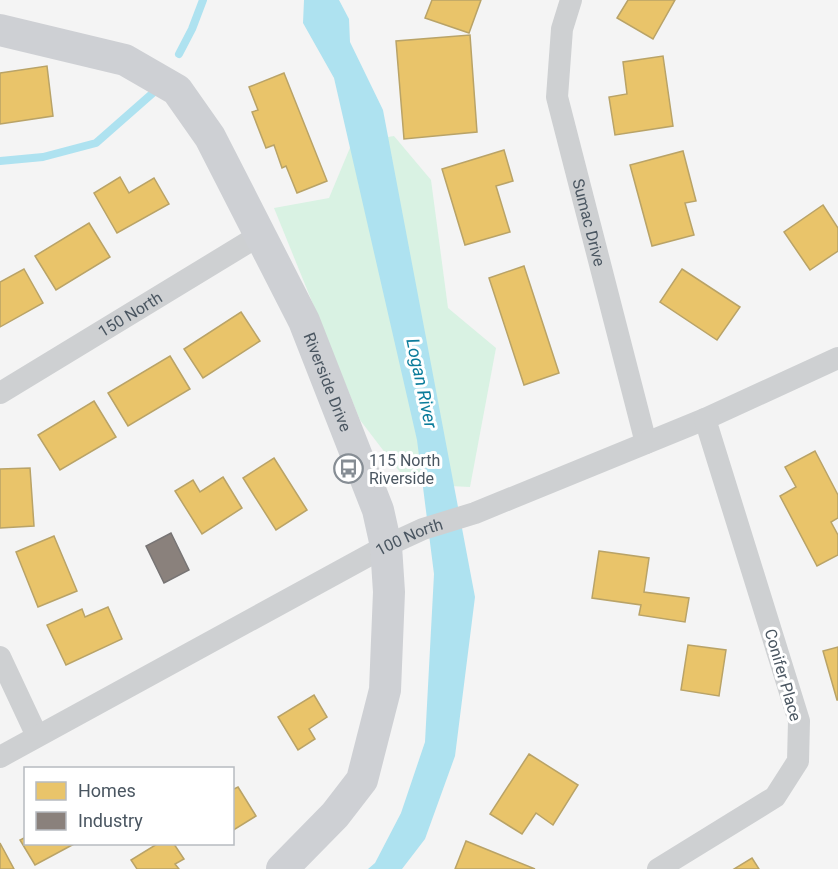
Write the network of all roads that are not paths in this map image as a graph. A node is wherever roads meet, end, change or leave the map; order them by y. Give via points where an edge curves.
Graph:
1 (571, 0) edge
2 (0, 30) edge
3 (260, 235) junction
4 (838, 358) edge
5 (0, 393) edge
6 (705, 419) junction
7 (646, 443) junction
8 (386, 546) junction
9 (0, 657) edge
10 (37, 736) junction
11 (0, 757) edge
12 (282, 869) edge
13 (658, 869) edge

1 - 7 street, Sumac Drive via 562,29 557,97
2 - 3 street, Riverside Drive via 125,60 177,90 210,137
3 - 5 street, 150 North
3 - 8 street, Riverside Drive via 304,321 378,510
4 - 6 street, 100 North
6 - 7 street, 100 North
6 - 13 street, Conifer Place via 799,721 798,761 775,797
7 - 8 street, 100 North
8 - 10 street, 100 North
8 - 12 street, Riverside Drive via 389,592 385,690 362,780 335,815
9 - 10 street
10 - 11 street, 100 North

